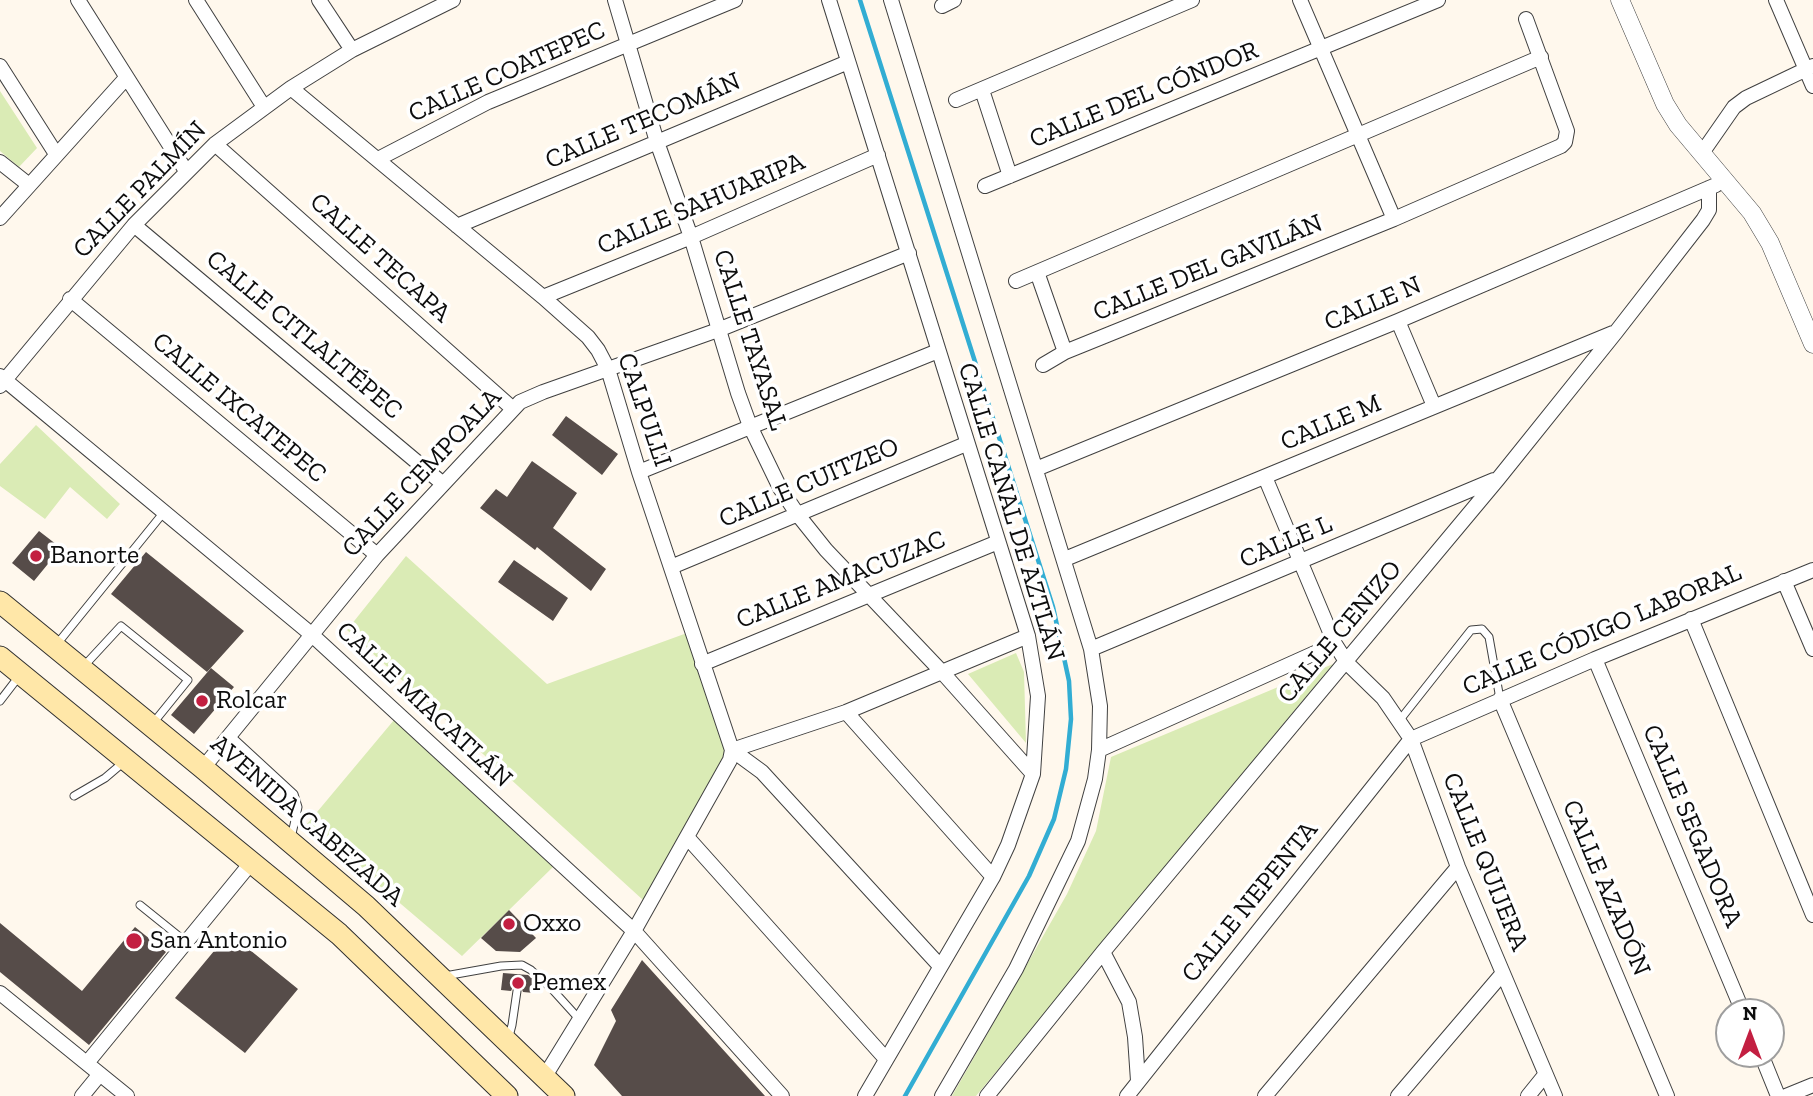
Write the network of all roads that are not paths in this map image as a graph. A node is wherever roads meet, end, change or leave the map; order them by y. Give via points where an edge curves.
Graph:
1 (78, 0) edge
2 (196, 0) edge
3 (319, 0) edge
4 (453, 0) edge
5 (615, 0) edge
6 (736, 0) edge
7 (829, 0) edge
8 (891, 0) edge
9 (1192, 0) edge
10 (1300, 0) edge
11 (1438, 0) edge
12 (1620, 0) edge
13 (1776, 0) edge
14 (432, 4) edge
15 (1526, 19) dead end
16 (627, 45) junction
17 (1321, 49) junction
18 (352, 50) junction
19 (1541, 57) junction
20 (848, 62) junction
21 (0, 66) edge
22 (1809, 67) edge
23 (126, 78) junction
24 (1813, 86) edge
25 (291, 88) junction
26 (982, 90) junction
27 (956, 100) dead end
28 (264, 107) junction
29 (1358, 135) junction
30 (657, 142) junction
31 (215, 144) junction
32 (1702, 153) junction
33 (56, 154) junction
34 (878, 155) junction
35 (378, 159) junction
36 (0, 162) edge
37 (186, 171) junction
38 (1010, 176) junction
39 (1727, 181) junction
40 (29, 185) junction
41 (985, 186) dead end
42 (1709, 188) junction
43 (0, 218) edge
44 (1394, 219) junction
45 (134, 225) junction
46 (457, 226) junction
47 (691, 237) junction
48 (909, 253) junction
49 (1037, 272) junction
50 (1016, 281) dead end
51 (543, 297) junction
52 (70, 299) junction
53 (1398, 321) junction
54 (718, 330) junction
55 (1616, 332) junction
56 (1813, 344) edge
57 (938, 351) junction
58 (1065, 352) junction
59 (1043, 366) dead end
60 (608, 369) junction
61 (2, 381) edge
62 (1434, 406) junction
63 (512, 408) junction
64 (750, 426) junction
65 (966, 444) junction
66 (1036, 469) junction
67 (639, 472) junction
68 (1265, 477) junction
69 (1498, 479) junction
70 (442, 483) junction
71 (164, 512) junction
72 (798, 515) junction
73 (998, 542) junction
74 (376, 555) junction
75 (1065, 559) junction
76 (1300, 563) junction
77 (671, 567) junction
78 (1813, 570) edge
79 (1784, 581) junction
80 (870, 594) junction
81 (0, 602) edge
82 (1690, 619) junction
83 (311, 634) junction
84 (1027, 636) junction
85 (1335, 644) junction
86 (55, 647) junction
87 (1091, 649) junction
88 (1813, 649) edge
89 (0, 657) edge
90 (1595, 659) junction
91 (1347, 663) junction
92 (702, 664) junction
93 (81, 669) junction
94 (942, 671) junction
95 (20, 674) junction
96 (1500, 699) junction
97 (0, 701) edge
98 (846, 712) junction
99 (1399, 721) junction
100 (151, 726) junction
101 (230, 735) junction
102 (1411, 739) junction
103 (732, 750) junction
104 (1099, 750) junction
105 (126, 760) junction
106 (203, 768) junction
107 (1033, 774) junction
108 (74, 796) dead end
109 (687, 837) junction
110 (290, 842) junction
111 (251, 863) junction
112 (1458, 867) junction
113 (993, 877) junction
114 (140, 905) dead end
115 (1813, 915) edge
116 (634, 931) junction
117 (186, 942) junction
118 (1103, 952) junction
119 (518, 964) junction
120 (940, 967) junction
121 (1503, 973) junction
122 (518, 974) dead end
123 (441, 977) junction
124 (517, 991) dead end
125 (0, 993) edge
126 (1737, 998) edge
127 (580, 1020) junction
128 (508, 1040) junction
129 (885, 1058) junction
130 (87, 1063) junction
131 (1767, 1068) edge
132 (100, 1074) junction
133 (1545, 1075) junction
134 (545, 1076) junction
135 (1813, 1084) edge
136 (1133, 1091) edge
137 (82, 1096) edge
138 (127, 1096) edge
139 (507, 1096) edge
140 (564, 1096) edge
141 (782, 1096) edge
142 (865, 1096) edge
143 (942, 1096) edge
144 (987, 1096) edge
145 (1265, 1096) edge
146 (1398, 1096) edge
147 (1528, 1096) edge
148 (1555, 1096) edge
149 (1667, 1096) edge
150 (1778, 1096) edge
151 (1787, 1096) edge

1 - 23 street
2 - 28 street
3 - 18 street
4 - 14 street, CALLE PALMÍN
5 - 16 street, CALLE TAYASAL
6 - 16 street, CALLE COATEPEC
7 - 20 street, CALLE CANAL DE AZTLÁN
8 - 66 street, CALLE CANAL DE AZTLÁN
9 - 26 street
10 - 17 street
11 - 17 street, CALLE DEL CÓNDOR
12 - 32 street via 1665,104
13 - 22 street
14 - 18 street, CALLE PALMÍN
15 - 19 street
16 - 30 street, CALLE TAYASAL
16 - 35 street, CALLE COATEPEC via 488,102
17 - 29 street
17 - 38 street, CALLE DEL CÓNDOR
18 - 25 street, CALLE PALMÍN
19 - 29 street
19 - 44 street, CALLE DEL GAVILÁN via 1567,131 1561,146
20 - 30 street, CALLE TECOMÁN
20 - 34 street, CALLE CANAL DE AZTLÁN
21 - 33 street
22 - 24 street
22 - 32 street via 1734,107
23 - 33 street
23 - 37 street
25 - 28 street, CALLE PALMÍN
25 - 35 street, CALPULLI
26 - 27 street
26 - 38 street
28 - 31 street, CALLE PALMÍN
29 - 44 street
29 - 49 street
30 - 46 street, CALLE TECOMÁN
30 - 47 street, CALLE TAYASAL
31 - 37 street, CALLE PALMÍN
31 - 63 street, CALLE TECAPA
32 - 39 street
33 - 40 street
34 - 47 street, CALLE SAHUARIPA
34 - 48 street, CALLE CANAL DE AZTLÁN
35 - 46 street, CALPULLI
36 - 40 street
37 - 45 street, CALLE PALMÍN
38 - 41 street, CALLE DEL CÓNDOR
39 - 42 street, CALLE N
39 - 56 street via 1770,243
40 - 43 street
42 - 53 street, CALLE N
42 - 55 street, CALLE CENIZO via 1709,210 1703,220
44 - 58 street, CALLE DEL GAVILÁN
45 - 52 street, CALLE PALMÍN
45 - 70 street, CALLE CITLALTÉPEC
46 - 51 street, CALPULLI
47 - 51 street, CALLE SAHUARIPA
47 - 54 street, CALLE TAYASAL
48 - 54 street, CALLE CEMPOALA
48 - 57 street, CALLE CANAL DE AZTLÁN
49 - 50 street
49 - 58 street
51 - 60 street, CALPULLI via 593,343
52 - 61 street, CALLE PALMÍN
52 - 74 street, CALLE IXCATEPEC
53 - 62 street
53 - 66 street, CALLE N
54 - 60 street, CALLE CEMPOALA
54 - 64 street, CALLE TAYASAL
55 - 62 street, CALLE M
55 - 69 street, CALLE CENIZO
57 - 64 street
57 - 65 street, CALLE CANAL DE AZTLÁN
58 - 59 street, CALLE DEL GAVILÁN
60 - 63 street, CALLE CEMPOALA
60 - 67 street, CALPULLI
61 - 71 street, CALLE MIACATLÁN
62 - 68 street, CALLE M
63 - 70 street, CALLE CEMPOALA
64 - 67 street
64 - 72 street, CALLE TAYASAL
65 - 72 street, CALLE CUITZEO
65 - 73 street, CALLE CANAL DE AZTLÁN
66 - 75 street, CALLE CANAL DE AZTLÁN
67 - 77 street, CALPULLI
68 - 75 street, CALLE M
68 - 76 street, CALLE QUIJERA
69 - 76 street, CALLE L
69 - 91 street, CALLE CENIZO
70 - 74 street, CALLE CEMPOALA
71 - 83 street, CALLE MIACATLÁN
71 - 86 lane
72 - 77 street, CALLE CUITZEO
72 - 80 street, CALLE TAYASAL
73 - 80 street, CALLE AMACUZAC
73 - 84 street, CALLE CANAL DE AZTLÁN
74 - 83 street, CALLE CEMPOALA
75 - 87 street, CALLE CANAL DE AZTLÁN
76 - 85 street, CALLE QUIJERA
76 - 87 street, CALLE L
77 - 92 street, CALPULLI
78 - 79 street, CALLE CÓDIGO LABORAL
79 - 82 street, CALLE CÓDIGO LABORAL
79 - 88 street
80 - 92 street, CALLE AMACUZAC
80 - 94 street, CALLE TAYASAL
81 - 86 main road, AVENIDA CABEZADA
82 - 90 street, CALLE CÓDIGO LABORAL
82 - 115 street
83 - 101 street, CALLE CEMPOALA
83 - 116 street, CALLE MIACATLÁN
84 - 94 street
84 - 107 street, CALLE CANAL DE AZTLÁN via 1038,696
85 - 91 street, CALLE QUIJERA
85 - 104 street
86 - 93 main road, AVENIDA CABEZADA
87 - 104 street, CALLE CANAL DE AZTLÁN via 1100,706
89 - 95 main road
90 - 96 street, CALLE CÓDIGO LABORAL
90 - 126 street, CALLE SEGADORA
91 - 99 street, CALLE QUIJERA
91 - 118 street, CALLE CENIZO
92 - 103 street, CALPULLI
93 - 100 main road, AVENIDA CABEZADA
93 - 100 lane via 121,626 188,680
94 - 98 street
94 - 107 street, CALLE TAYASAL
95 - 97 lane
95 - 105 main road
96 - 99 lane via 1489,637 1482,629 1471,630
96 - 102 street, CALLE CÓDIGO LABORAL
96 - 149 street, CALLE AZADÓN
98 - 103 street
98 - 113 street
99 - 102 street, CALLE QUIJERA
100 - 106 main road, AVENIDA CABEZADA
101 - 106 street, CALLE CEMPOALA
101 - 110 lane via 294,794 298,807
102 - 112 street, CALLE QUIJERA
102 - 136 street, CALLE NEPENTA
103 - 109 street
103 - 120 street via 762,772
104 - 143 street, CALLE CANAL DE AZTLÁN via 1089,808 1068,864 1016,969
105 - 108 lane
105 - 111 main road
106 - 110 main road, AVENIDA CABEZADA
107 - 113 street, CALLE CANAL DE AZTLÁN
109 - 116 street
109 - 129 street
110 - 123 main road, AVENIDA CABEZADA
111 - 117 street
111 - 139 main road via 338,934
112 - 121 street, CALLE QUIJERA
112 - 145 street
113 - 120 street, CALLE CANAL DE AZTLÁN
114 - 117 lane
116 - 127 street
116 - 141 street, CALLE MIACATLÁN
117 - 130 street
118 - 136 street via 1129,1002 1136,1037
118 - 144 street, CALLE CENIZO
119 - 122 lane
119 - 123 lane
119 - 127 lane via 531,970
120 - 129 street, CALLE CANAL DE AZTLÁN
121 - 133 street, CALLE QUIJERA
121 - 146 street
123 - 128 main road, AVENIDA CABEZADA
124 - 128 lane
125 - 130 street
127 - 134 street
128 - 134 main road, AVENIDA CABEZADA
129 - 142 street, CALLE CANAL DE AZTLÁN
130 - 132 street
131 - 150 street
132 - 137 street
132 - 138 street
133 - 147 street
133 - 148 street, CALLE QUIJERA
134 - 140 main road, AVENIDA CABEZADA
135 - 151 street

